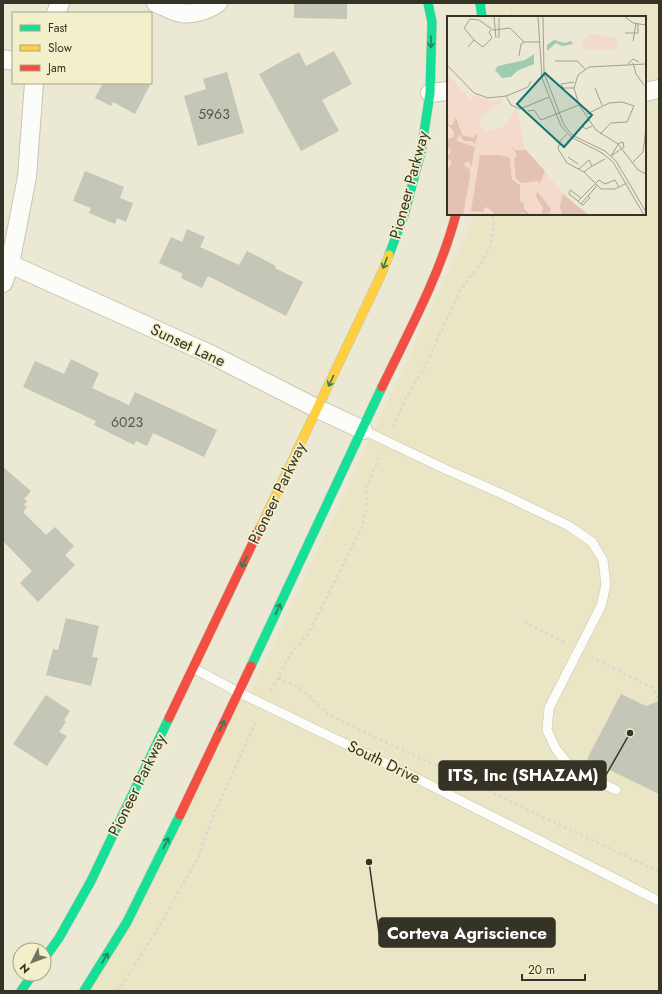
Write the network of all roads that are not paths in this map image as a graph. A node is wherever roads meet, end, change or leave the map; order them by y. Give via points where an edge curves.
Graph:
1 (156, 3) edge
2 (218, 3) edge
3 (428, 3) edge
4 (480, 3) edge
5 (482, 16) edge
6 (34, 84) edge
7 (659, 89) edge
8 (447, 91) edge
9 (646, 92) edge
10 (430, 93) junction
11 (456, 215) edge
12 (10, 264) junction
13 (3, 283) edge
14 (318, 409) junction
15 (363, 430) junction
16 (193, 668) junction
17 (238, 692) junction
18 (616, 790) dead end
19 (659, 901) edge
20 (52, 948) edge
21 (27, 982) edge
22 (21, 991) edge
23 (84, 991) edge

1 - 2 street via 180,13 195,13 212,8
3 -> 10 street, Pioneer Parkway via 432,22
4 - 5 street
6 - 12 street via 27,177
7 - 9 street
8 - 10 street
10 -> 14 street, Pioneer Parkway via 421,152 404,215 381,275
11 - 15 street via 434,278
12 - 13 street
12 - 14 street, Sunset Lane via 212,355
14 - 15 street, Sunset Lane
14 -> 16 street, Pioneer Parkway
17 -> 15 street
15 - 18 lane via 569,526 592,542 603,560 606,585 601,606 549,708 547,730 556,749 571,768
16 - 17 lane, South Drive
16 - 20 street, Pioneer Parkway via 91,881
17 - 19 lane, South Drive via 414,776
23 -> 17 street via 127,922
21 - 22 street

